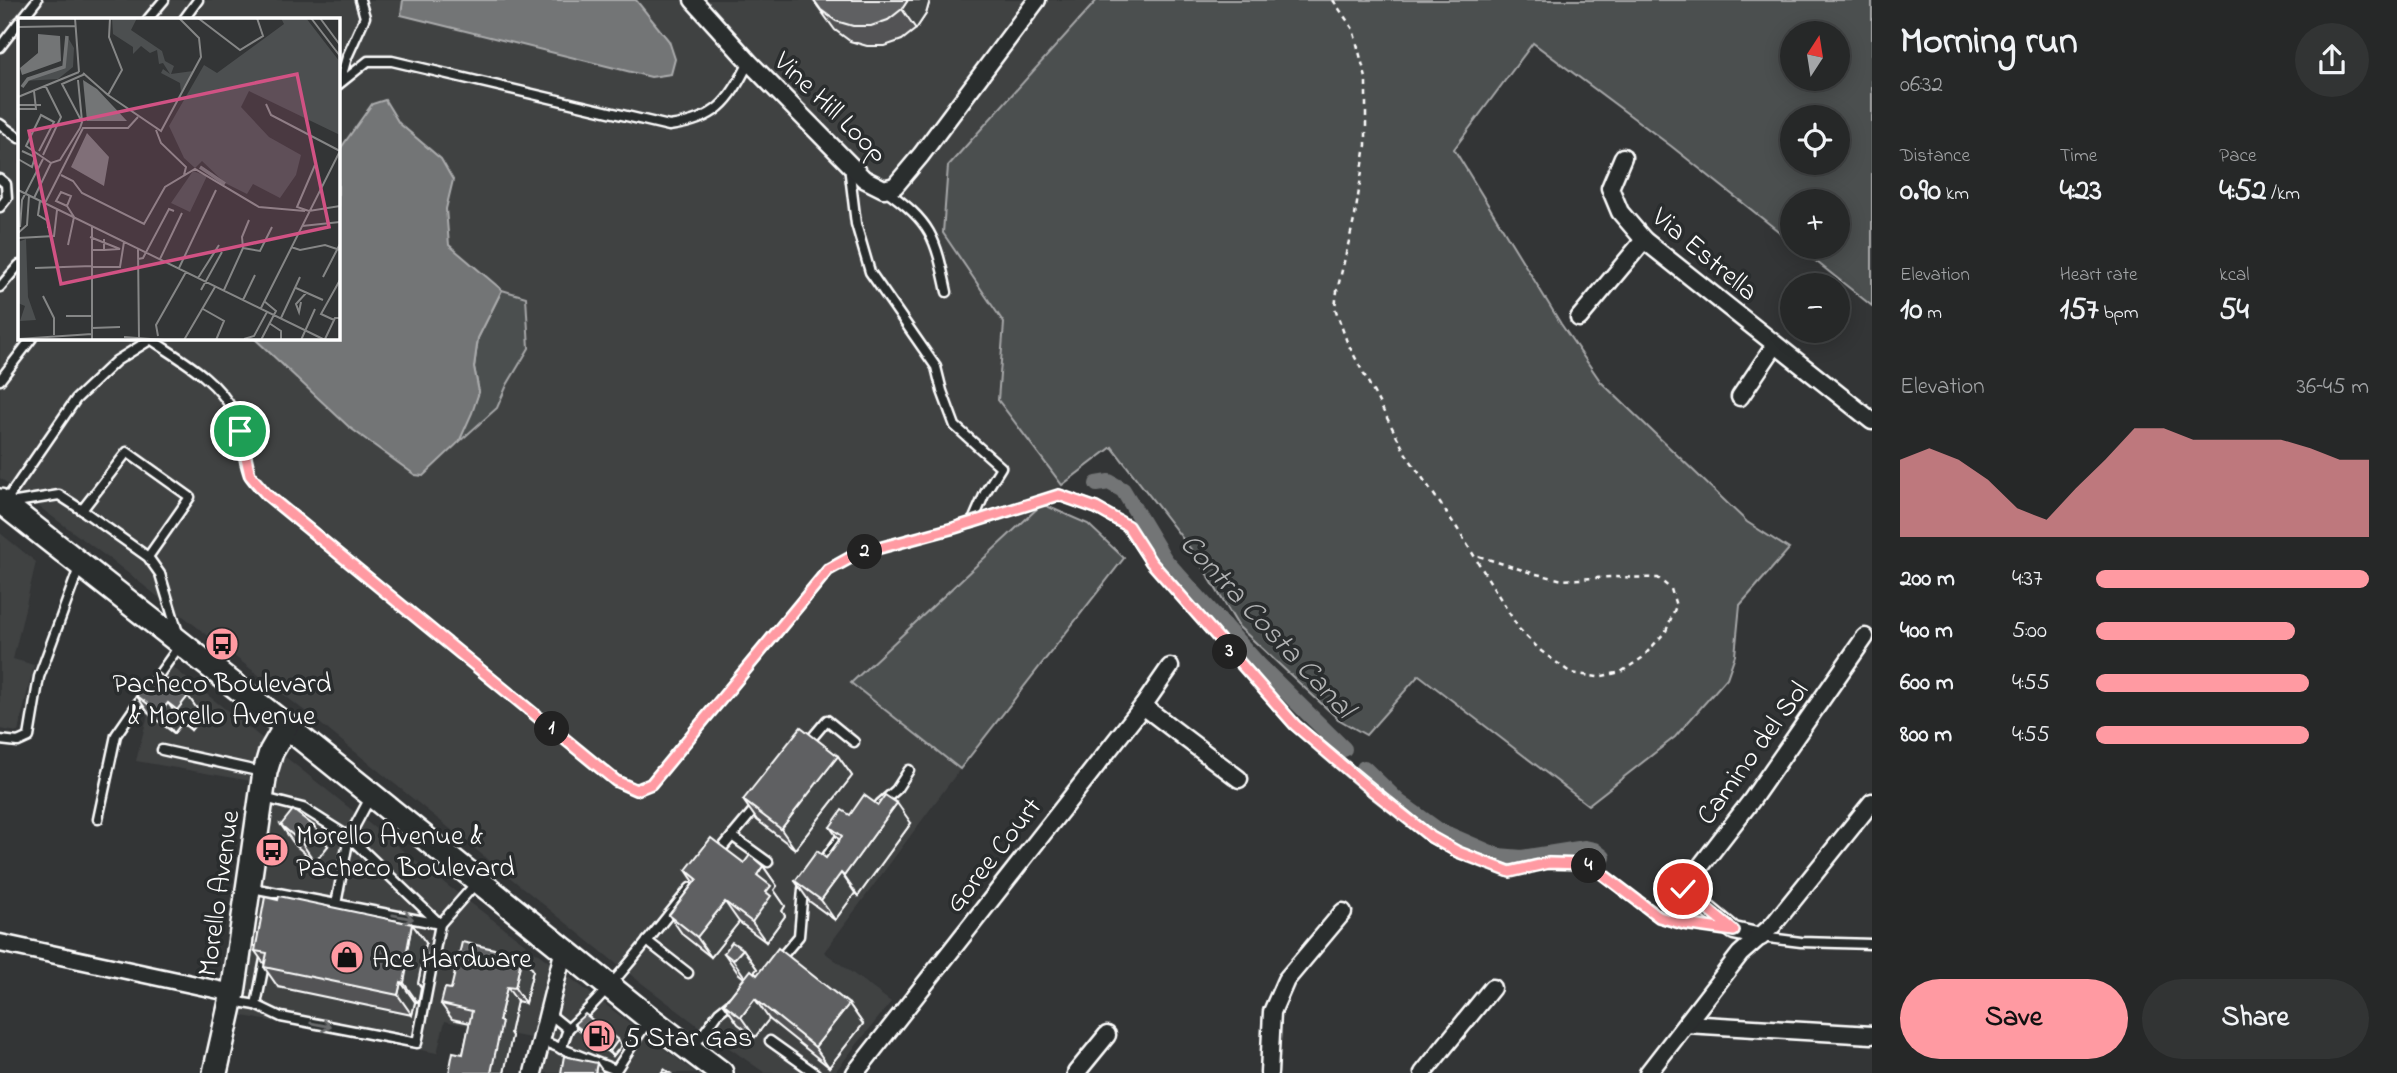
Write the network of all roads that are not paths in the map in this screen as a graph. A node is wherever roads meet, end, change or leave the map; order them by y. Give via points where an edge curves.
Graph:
1 (37, 0) edge
2 (164, 0) edge
3 (198, 0) edge
4 (360, 0) edge
5 (368, 0) edge
6 (693, 0) edge
7 (1037, 0) edge
8 (365, 16) junction
9 (22, 18) edge
10 (149, 18) edge
11 (185, 18) edge
12 (18, 24) edge
13 (0, 47) edge
14 (348, 57) junction
15 (748, 62) junction
16 (340, 64) edge
17 (340, 80) edge
18 (340, 82) edge
19 (0, 124) edge
20 (18, 137) edge
21 (1623, 157) dead end
22 (848, 163) junction
23 (0, 179) edge
24 (884, 189) junction
25 (0, 207) edge
26 (1644, 240) junction
27 (18, 266) edge
28 (0, 287) edge
29 (947, 292) dead end
30 (1579, 318) dead end
31 (30, 340) edge
32 (150, 340) edge
33 (153, 340) edge
34 (1775, 345) junction
35 (0, 380) edge
36 (1740, 397) dead end
37 (1872, 421) edge
38 (2, 502) edge
39 (82, 510) junction
40 (972, 523) junction
41 (148, 557) junction
42 (80, 565) junction
43 (1864, 636) dead end
44 (181, 642) junction
45 (1170, 667) dead end
46 (1143, 706) junction
47 (286, 726) junction
48 (0, 740) edge
49 (854, 742) dead end
50 (162, 750) dead end
51 (801, 752) edge
52 (909, 770) dead end
53 (265, 772) junction
54 (1238, 779) dead end
55 (767, 794) edge
56 (371, 796) junction
57 (261, 797) junction
58 (1872, 802) edge
59 (874, 810) edge
60 (98, 819) dead end
61 (850, 824) edge
62 (732, 836) junction
63 (349, 837) junction
64 (715, 857) edge
65 (768, 862) dead end
66 (699, 877) edge
67 (479, 880) junction
68 (249, 887) junction
69 (277, 892) junction
70 (336, 904) junction
71 (275, 905) edge
72 (1343, 912) dead end
73 (440, 924) junction
74 (1734, 931) junction
75 (1761, 937) junction
76 (647, 941) junction
77 (0, 943) edge
78 (268, 943) edge
79 (1872, 944) edge
80 (564, 949) junction
81 (769, 969) edge
82 (688, 973) dead end
83 (608, 985) junction
84 (1492, 988) dead end
85 (745, 990) edge
86 (232, 997) junction
87 (256, 1005) junction
88 (547, 1012) junction
89 (650, 1019) junction
90 (1686, 1024) junction
91 (568, 1029) junction
92 (1107, 1035) dead end
93 (1872, 1035) edge
94 (540, 1040) junction
95 (770, 1041) dead end
96 (561, 1049) junction
97 (691, 1051) junction
98 (215, 1073) edge
99 (533, 1073) edge
100 (721, 1073) edge
101 (815, 1073) edge
102 (855, 1073) edge
103 (1076, 1073) edge
104 (1269, 1073) edge
105 (1423, 1073) edge
106 (1648, 1073) edge

1 - 9 lane
2 - 10 lane
3 - 11 lane
4 - 8 lane
5 - 8 lane
6 - 15 street, Vine Hill Loop
7 - 24 street, Vine Hill Loop via 921,155 895,186
8 - 14 lane
12 - 13 lane
14 - 16 lane
14 - 17 lane
15 - 18 lane via 738,85 720,107 695,122 669,126 392,61 368,61
15 - 22 street, Vine Hill Loop
19 - 20 lane
21 - 26 street, Via Estrella via 1610,188 1620,212
22 - 24 street, Vine Hill Loop via 864,179
22 - 40 lane via 856,224 870,272 936,367 955,426 1001,467
23 - 25 lane via 6,184 7,198
24 - 29 lane via 928,227
26 - 30 street
26 - 34 street, Via Estrella
27 - 28 lane
31 - 35 lane
32 - 38 lane via 117,361 76,399
33 - 40 lane via 205,377 223,396 240,431 250,475 267,495 616,781 636,790 651,784 828,570 857,554
34 - 36 street
34 - 37 street, Via Estrella
38 - 39 lane via 59,495
38 - 42 main road
39 - 41 lane
39 - 41 lane via 127,452 190,497
40 - 74 lane via 1059,495 1096,508 1128,526 1151,562 1295,725 1431,837 1510,872 1548,863 1585,864 1659,917
41 - 44 lane via 160,574
42 - 44 main road
42 - 48 lane via 40,677 29,737 18,742
43 - 74 street, Camino del Sol via 1751,801 1683,889
44 - 47 main road
44 - 60 lane via 116,735
45 - 46 street, Goree Court
46 - 54 street
46 - 102 street, Goree Court
47 - 53 main road, Morello Avenue
47 - 56 main road
49 - 51 lane via 827,720
50 - 53 lane
52 - 59 lane
53 - 57 main road, Morello Avenue
55 - 62 lane
56 - 63 lane
56 - 67 main road
57 - 63 lane via 303,808
57 - 68 main road, Morello Avenue
58 - 75 street
61 - 81 lane via 803,889 799,936
62 - 64 lane
62 - 65 lane
63 - 70 lane
63 - 73 lane
66 - 76 lane
67 - 73 lane
67 - 80 main road
68 - 69 lane
68 - 86 main road, Morello Avenue
69 - 70 lane
69 - 71 lane
70 -> 73 lane
72 - 104 street via 1286,980 1272,1012
87 -> 73 lane via 281,1017 417,1044
74 - 75 street, Camino del Sol
75 - 79 lane
75 - 90 street via 1740,954
76 - 82 lane
76 - 83 lane
77 - 86 street
78 - 87 lane
80 - 83 main road
80 - 88 street
83 - 89 main road
83 - 91 lane
84 - 105 street
85 - 97 lane via 719,1012
86 - 87 lane
86 - 98 main road, Morello Avenue
88 - 91 lane
88 - 94 street
89 - 96 lane via 616,1070
89 - 97 main road
90 - 93 street
90 - 106 street
91 - 96 lane
92 - 103 street
94 - 96 lane
94 - 99 street
95 - 101 lane
97 - 100 main road

